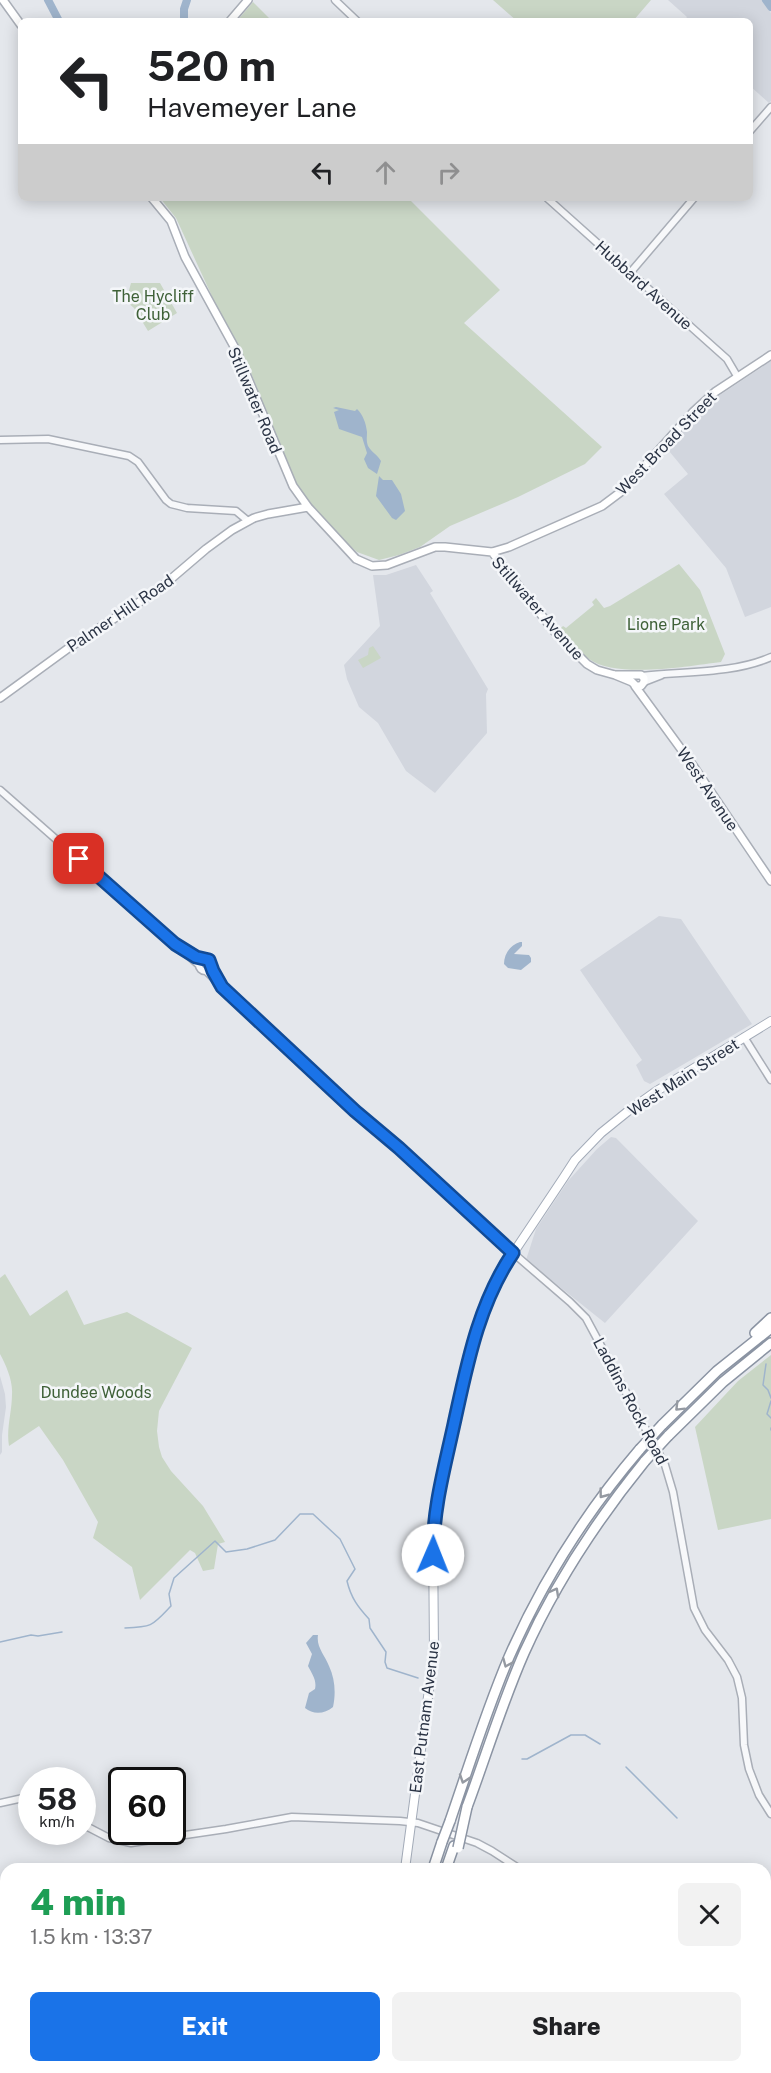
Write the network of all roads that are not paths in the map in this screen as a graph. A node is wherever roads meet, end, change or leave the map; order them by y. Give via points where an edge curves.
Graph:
1 (3, 0) edge
2 (248, 0) edge
3 (335, 0) edge
4 (233, 18) edge
5 (354, 18) edge
6 (18, 21) edge
7 (771, 106) edge
8 (753, 127) edge
9 (154, 201) edge
10 (550, 201) edge
11 (691, 201) edge
12 (630, 273) junction
13 (771, 355) edge
14 (737, 376) junction
15 (0, 440) edge
16 (308, 507) junction
17 (248, 521) junction
18 (492, 552) junction
19 (771, 657) edge
20 (638, 681) junction
21 (0, 698) edge
22 (0, 790) edge
23 (771, 881) edge
24 (202, 962) junction
25 (208, 968) junction
26 (771, 1021) edge
27 (744, 1037) junction
28 (771, 1080) edge
29 (533, 1224) joint
30 (513, 1253) junction
31 (771, 1318) edge
32 (771, 1328) edge
33 (771, 1343) edge
34 (771, 1348) edge
35 (734, 1373) junction
36 (706, 1381) junction
37 (18, 1799) edge
38 (0, 1803) edge
39 (771, 1814) edge
40 (410, 1822) junction
41 (96, 1831) edge
42 (456, 1847) junction
43 (406, 1863) edge
44 (435, 1863) edge
45 (449, 1863) edge
46 (453, 1863) edge
47 (511, 1863) edge

1 - 6 main road
2 - 4 main road
3 - 5 street
7 - 8 street
9 - 16 main road, Stillwater Road via 171,221 185,257 236,350 292,486
10 - 12 street, Hubbard Avenue
11 - 12 street
12 - 14 street, Hubbard Avenue via 727,359
13 - 14 main road, West Broad Street
14 - 18 main road, West Broad Street via 693,412 609,501 510,548
15 - 17 street via 48,439 120,453 138,462 171,504 236,511
16 - 17 main road, Palmer Hill Road via 277,511
16 - 18 main road, Stillwater Avenue via 356,559 372,566 387,565 435,547
17 - 21 main road, Palmer Hill Road via 217,540 158,590
18 - 20 main road, Stillwater Avenue via 583,660 597,670
19 - 20 street, Stillwater Avenue
20 - 23 main road, West Avenue via 644,697
22 - 24 street via 181,950
24 - 25 street via 201,969
24 - 25 street via 209,960
25 - 30 street, Laddins Rock Road via 222,987
26 - 27 main road, West Main Street
27 - 28 street
27 - 29 main road, West Main Street via 656,1092 601,1133 571,1166
29 - 30 main road, East Putnam Avenue
30 - 39 street, Laddins Rock Road via 585,1318 663,1461 672,1486 694,1608 736,1674 749,1769
30 - 40 main road, East Putnam Avenue via 479,1321 437,1495 433,1533 434,1652
31 - 36 highway
32 - 36 highway
33 - 35 highway
34 - 35 highway
42 -> 35 highway, bridge via 505,1702 530,1641 568,1569 645,1461
36 -> 44 highway, bridge via 640,1449 597,1503 555,1566 520,1632
37 - 38 street
40 - 41 street via 292,1817 135,1843
40 - 43 main road, East Putnam Avenue
40 - 47 street via 477,1843
42 - 45 highway
42 - 46 highway

